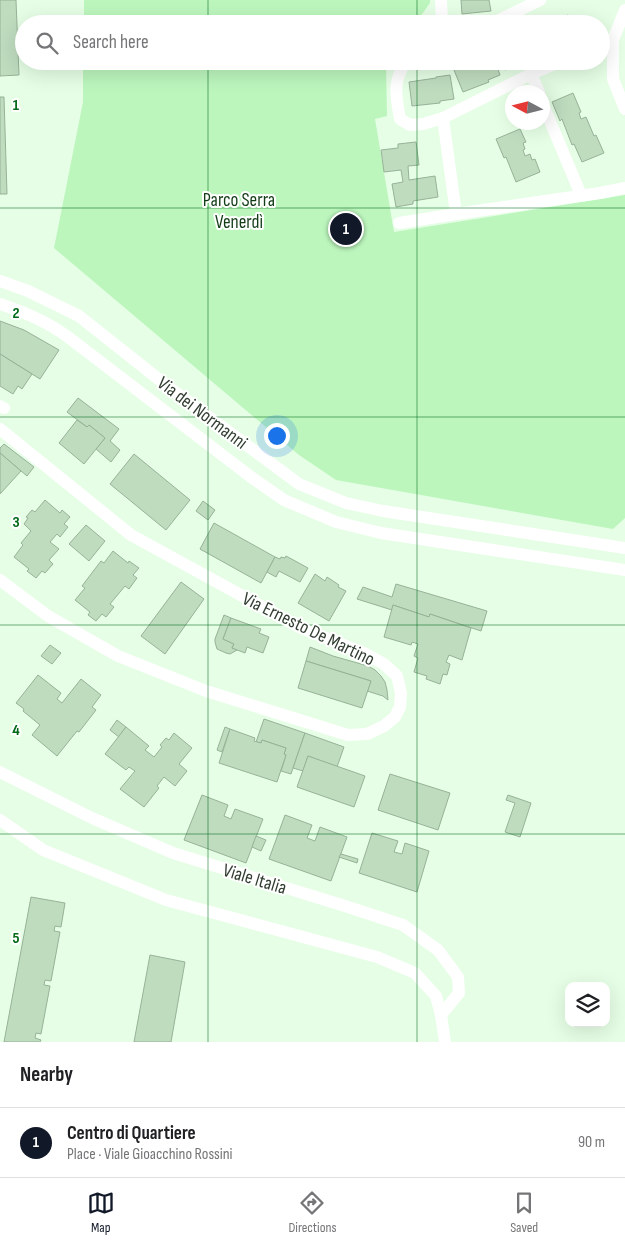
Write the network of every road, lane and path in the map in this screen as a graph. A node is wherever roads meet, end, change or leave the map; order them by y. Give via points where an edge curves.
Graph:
1 (441, 0) edge
2 (540, 0) edge
3 (625, 10) edge
4 (442, 15) edge
5 (509, 15) edge
6 (610, 37) edge
7 (610, 58) edge
8 (401, 70) edge
9 (541, 70) edge
10 (531, 74) junction
11 (536, 85) edge
12 (625, 109) edge
13 (443, 118) junction
14 (550, 121) edge
15 (625, 188) edge
16 (581, 195) junction
17 (456, 214) junction
18 (399, 223) dead end
19 (0, 281) edge
20 (0, 304) edge
21 (0, 429) edge
22 (625, 548) edge
23 (625, 570) edge
24 (0, 580) edge
25 (0, 772) edge
26 (0, 820) edge
27 (441, 1015) junction
28 (445, 1042) edge

1 - 4 street
2 - 5 street
3 - 6 street
7 - 12 street
8 - 13 street via 395,92 400,119 410,125
9 - 10 street
10 - 11 street
10 - 13 street
13 - 17 street
14 - 16 street
15 - 16 street
16 - 17 street
17 - 18 street
19 - 22 street, Via dei Normanni via 79,316 299,484 346,503 383,511
20 - 23 street, Via dei Normanni via 50,324 284,500 336,522 381,533
21 - 24 street, Via Ernesto De Martino via 131,534 301,628 364,652 384,664 397,676 400,707 395,717 384,726 367,734 348,735 206,691 111,651 48,616
25 - 27 street, Viale Italia via 174,854 403,925 438,950 458,977 459,993
26 - 27 street via 43,850 166,900 377,957 415,974 436,996
27 - 28 street

